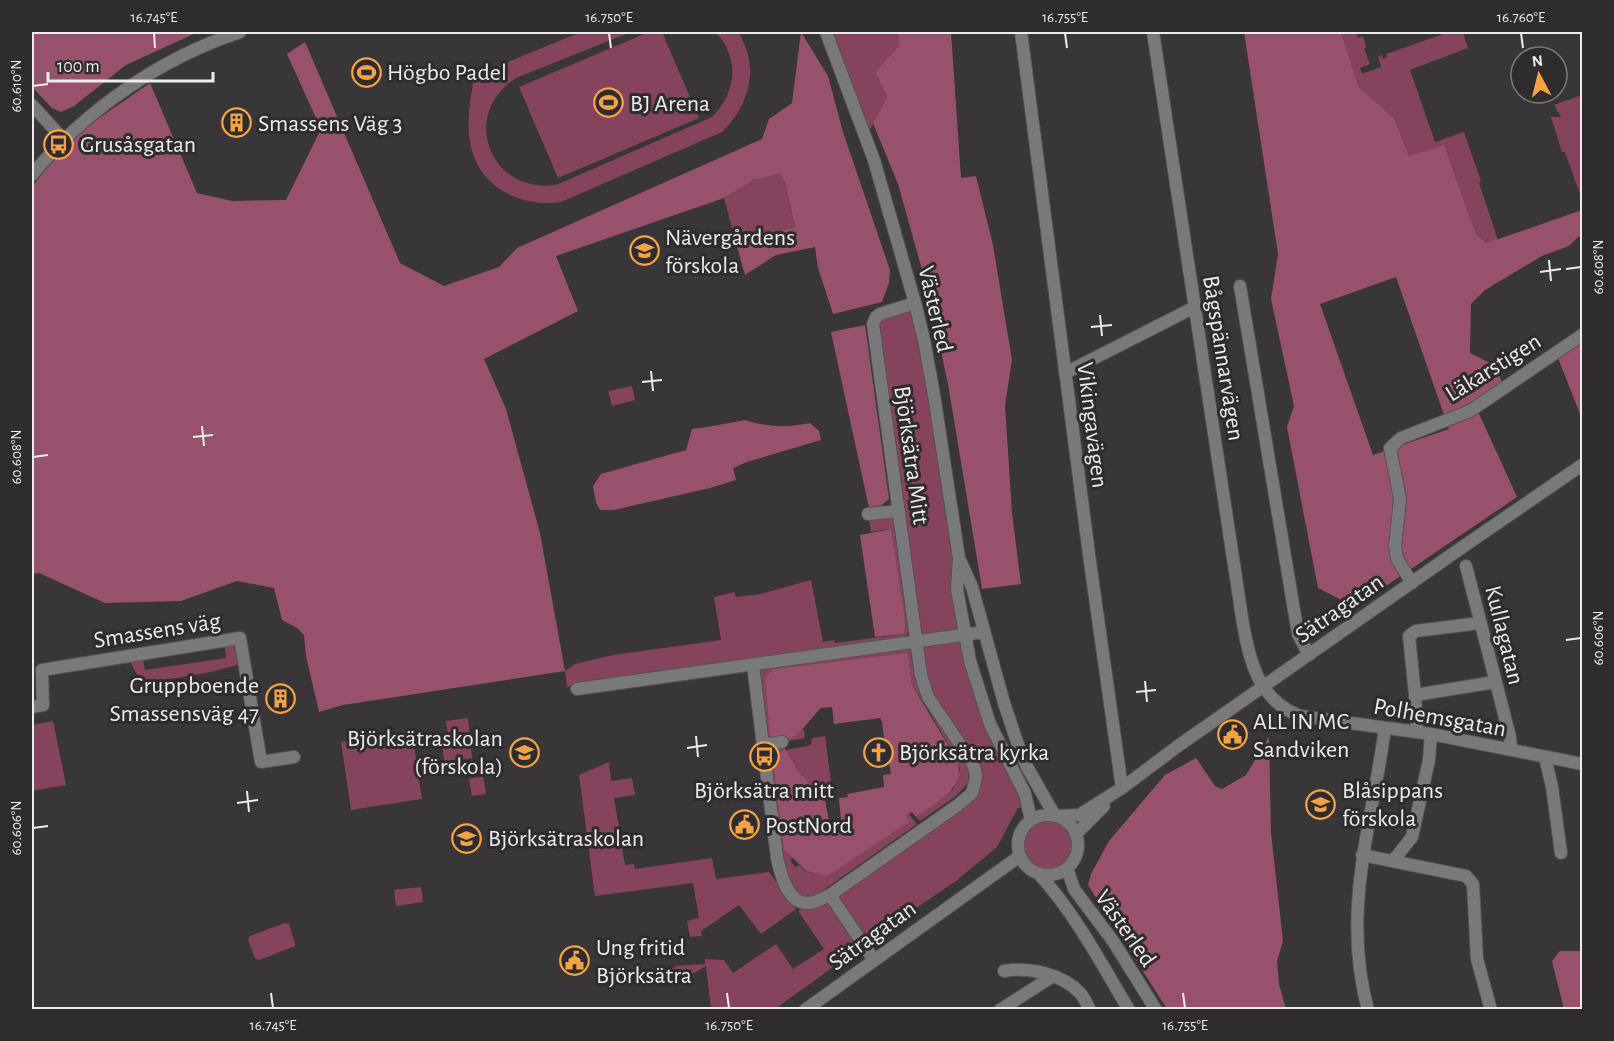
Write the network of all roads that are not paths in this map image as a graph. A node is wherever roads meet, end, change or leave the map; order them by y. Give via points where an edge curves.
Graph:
1 (240, 32) edge
2 (818, 32) edge
3 (826, 32) edge
4 (1021, 32) edge
5 (1152, 32) edge
6 (843, 78) junction
7 (32, 105) edge
8 (64, 140) junction
9 (32, 175) edge
10 (1240, 286) dead end
11 (915, 303) junction
12 (1195, 307) junction
13 (1582, 335) edge
14 (1065, 373) junction
15 (1582, 465) edge
16 (899, 512) junction
17 (868, 514) dead end
18 (959, 558) junction
19 (1466, 566) dead end
20 (1412, 583) junction
21 (1480, 623) junction
22 (984, 632) junction
23 (965, 635) junction
24 (916, 642) junction
25 (1309, 655) junction
26 (753, 665) junction
27 (1495, 682) junction
28 (1263, 688) junction
29 (577, 689) dead end
30 (1415, 695) junction
31 (32, 707) edge
32 (1385, 728) junction
33 (1417, 732) junction
34 (1431, 734) junction
35 (782, 742) dead end
36 (762, 745) junction
37 (1511, 750) junction
38 (294, 757) dead end
39 (1545, 757) junction
40 (1582, 764) edge
41 (1122, 788) junction
42 (1054, 816) junction
43 (1031, 820) junction
44 (1076, 834) junction
45 (1019, 850) junction
46 (1561, 853) dead end
47 (1362, 855) junction
48 (1393, 861) junction
49 (1067, 868) junction
50 (1040, 874) junction
51 (830, 895) junction
52 (874, 960) junction
53 (1004, 971) dead end
54 (1053, 976) junction
55 (805, 1010) edge
56 (1000, 1010) edge
57 (1090, 1010) edge
58 (1129, 1010) edge
59 (1156, 1010) edge
60 (1368, 1010) edge
61 (1491, 1010) edge

1 - 8 street via 220,38 132,84
2 - 6 street, Västerled
3 - 6 street, Västerled
4 - 14 street, Vikingavägen
5 - 12 street, Bågspännarvägen
6 - 11 street, Västerled via 874,160
7 - 8 street
8 - 9 street
10 - 25 street via 1298,634
11 - 16 street, Björksätra Mitt via 880,314 873,324
11 - 18 street, Västerled via 934,395
12 - 14 street
12 - 28 street, Bågspännarvägen via 1247,644
13 - 20 street, Läkarstigen via 1470,411 1401,438 1390,448 1400,499 1397,559
14 - 41 street, Vikingavägen
15 - 20 street, Sätragatan
16 - 17 street
16 - 24 street, Björksätra Mitt
18 - 22 street, Västerled via 972,587
18 - 23 street, Västerled via 957,589
19 - 21 street, Kullagatan
20 - 25 street, Sätragatan
21 - 27 street, Kullagatan
21 - 30 street via 1409,636
22 - 23 street
22 - 42 street, Västerled via 1026,767
23 - 24 street
23 - 43 street, Västerled via 990,724 1025,794
24 - 26 street
24 - 51 street, Björksätra Mitt via 924,689 972,762 976,778 972,793
25 - 28 street, Sätragatan
26 - 29 street
26 - 36 street, Björksätra Mitt
27 - 30 street
27 - 37 street, Kullagatan
28 - 32 street, Polhemsgatan via 1287,710 1300,716
28 - 41 street, Sätragatan
30 - 33 street
31 - 38 street, Smassens väg via 43,705 42,670 240,639 261,762
32 - 33 street, Polhemsgatan
32 - 47 street
33 - 34 street, Polhemsgatan
34 - 37 street, Polhemsgatan
34 - 48 street via 1412,837
35 - 36 street
36 - 51 street, Björksätra Mitt via 777,858 786,886 804,903
37 - 39 street, Polhemsgatan
39 - 40 street, Polhemsgatan
39 - 46 street
41 - 42 street, Sätragatan via 1079,815
41 - 44 street, Sätragatan
42 - 43 street
42 - 44 street via 1065,820
43 - 45 street via 1021,830
44 - 49 street via 1077,852
45 - 50 street via 1028,867
45 - 52 street, Sätragatan
47 - 48 street
47 - 60 street via 1356,927
48 - 61 street via 1471,879 1475,892 1477,959
49 - 50 street via 1059,873
49 - 59 street, Västerled via 1074,889
50 - 58 street, Västerled via 1077,921
51 - 52 street
52 - 55 street, Sätragatan
53 - 54 street via 1017,969
54 - 56 street
54 - 57 street via 1080,993

